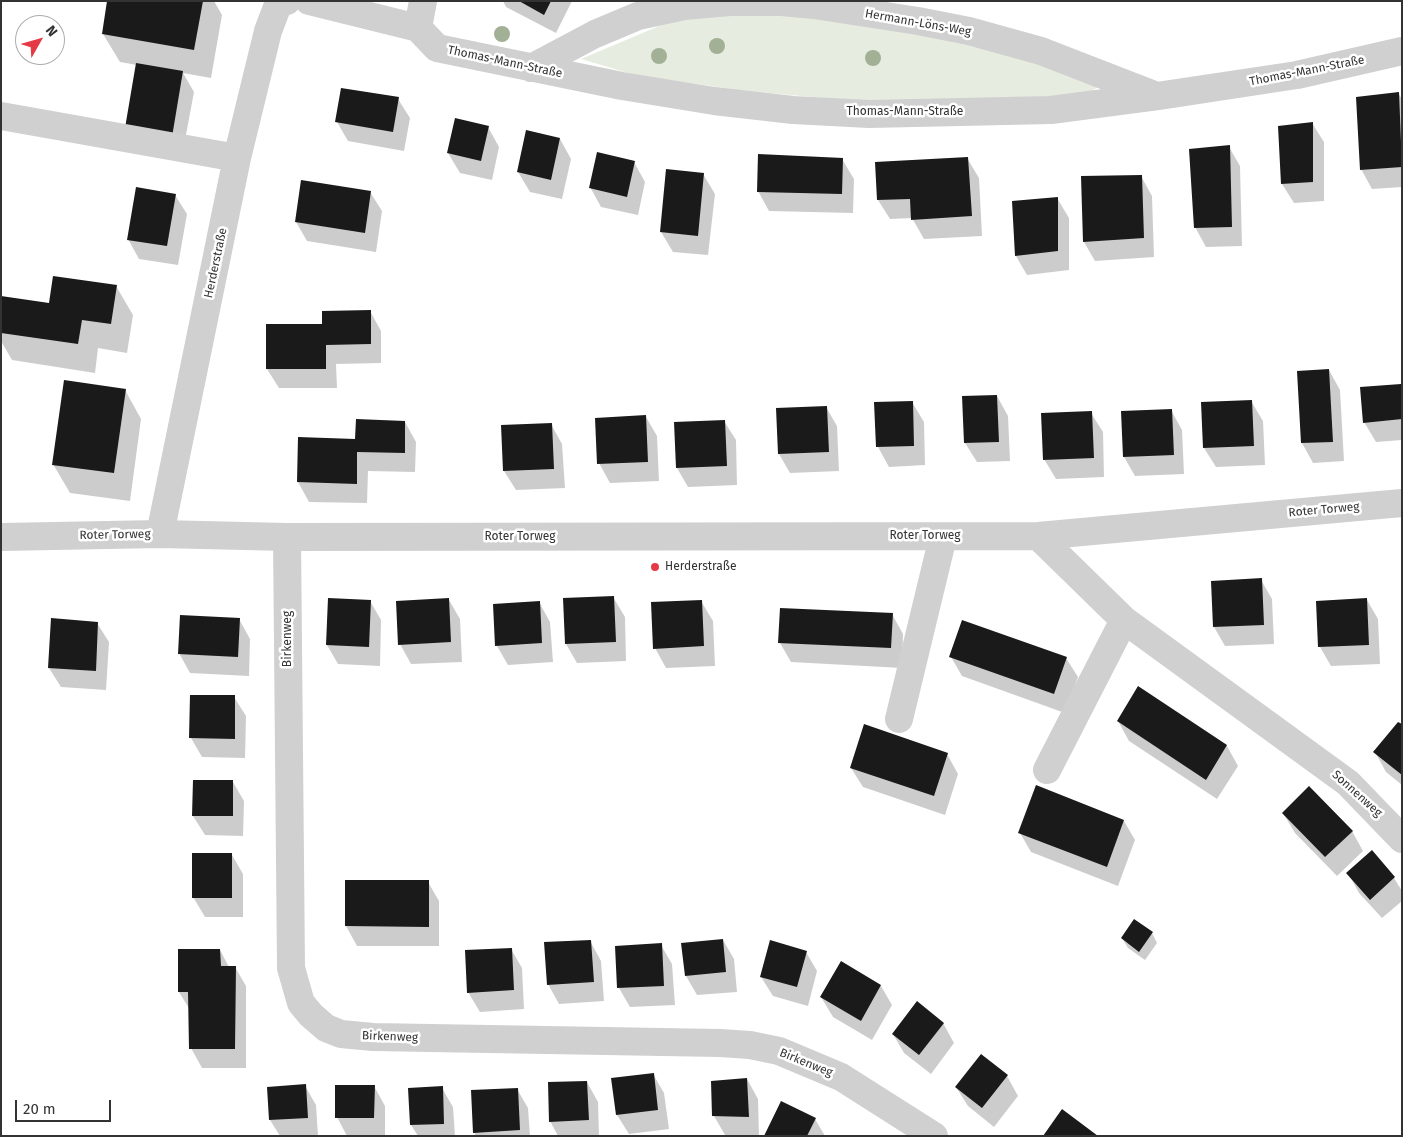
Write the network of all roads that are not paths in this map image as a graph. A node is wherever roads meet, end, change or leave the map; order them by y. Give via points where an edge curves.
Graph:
1 (309, 1) edge
2 (423, 1) edge
3 (282, 2) edge
4 (418, 28) junction
5 (1402, 51) edge
6 (531, 68) junction
7 (1158, 96) junction
8 (1, 116) edge
9 (238, 158) junction
10 (1402, 503) edge
11 (160, 534) junction
12 (943, 536) junction
13 (1038, 536) junction
14 (1, 537) edge
15 (288, 537) junction
16 (1124, 620) junction
17 (899, 719) dead end
18 (1047, 770) dead end
19 (1402, 839) edge
20 (934, 1136) edge

1 - 4 street
2 - 4 street
3 - 9 street, Herderstraße via 268,31
4 - 6 street, Thomas-Mann-Straße via 437,48
5 - 7 street, Thomas-Mann-Straße via 1296,75
6 - 7 street, Thomas-Mann-Straße via 714,101 870,114 1051,110
6 - 7 street, Hermann-Löns-Weg via 595,34 638,16 684,6 782,2 969,31 1041,51
8 - 9 street
9 - 11 street, Herderstraße
10 - 13 street, Roter Torweg
11 - 14 street, Roter Torweg
11 - 15 street, Roter Torweg
12 - 13 street, Roter Torweg
12 - 15 street, Roter Torweg
12 - 17 street
13 - 16 street
15 - 20 street, Birkenweg via 291,968 301,1003 311,1015 326,1028 341,1034 372,1037 750,1045 779,1051 841,1077
16 - 18 street
16 - 19 street, Sonnenweg via 1348,783

